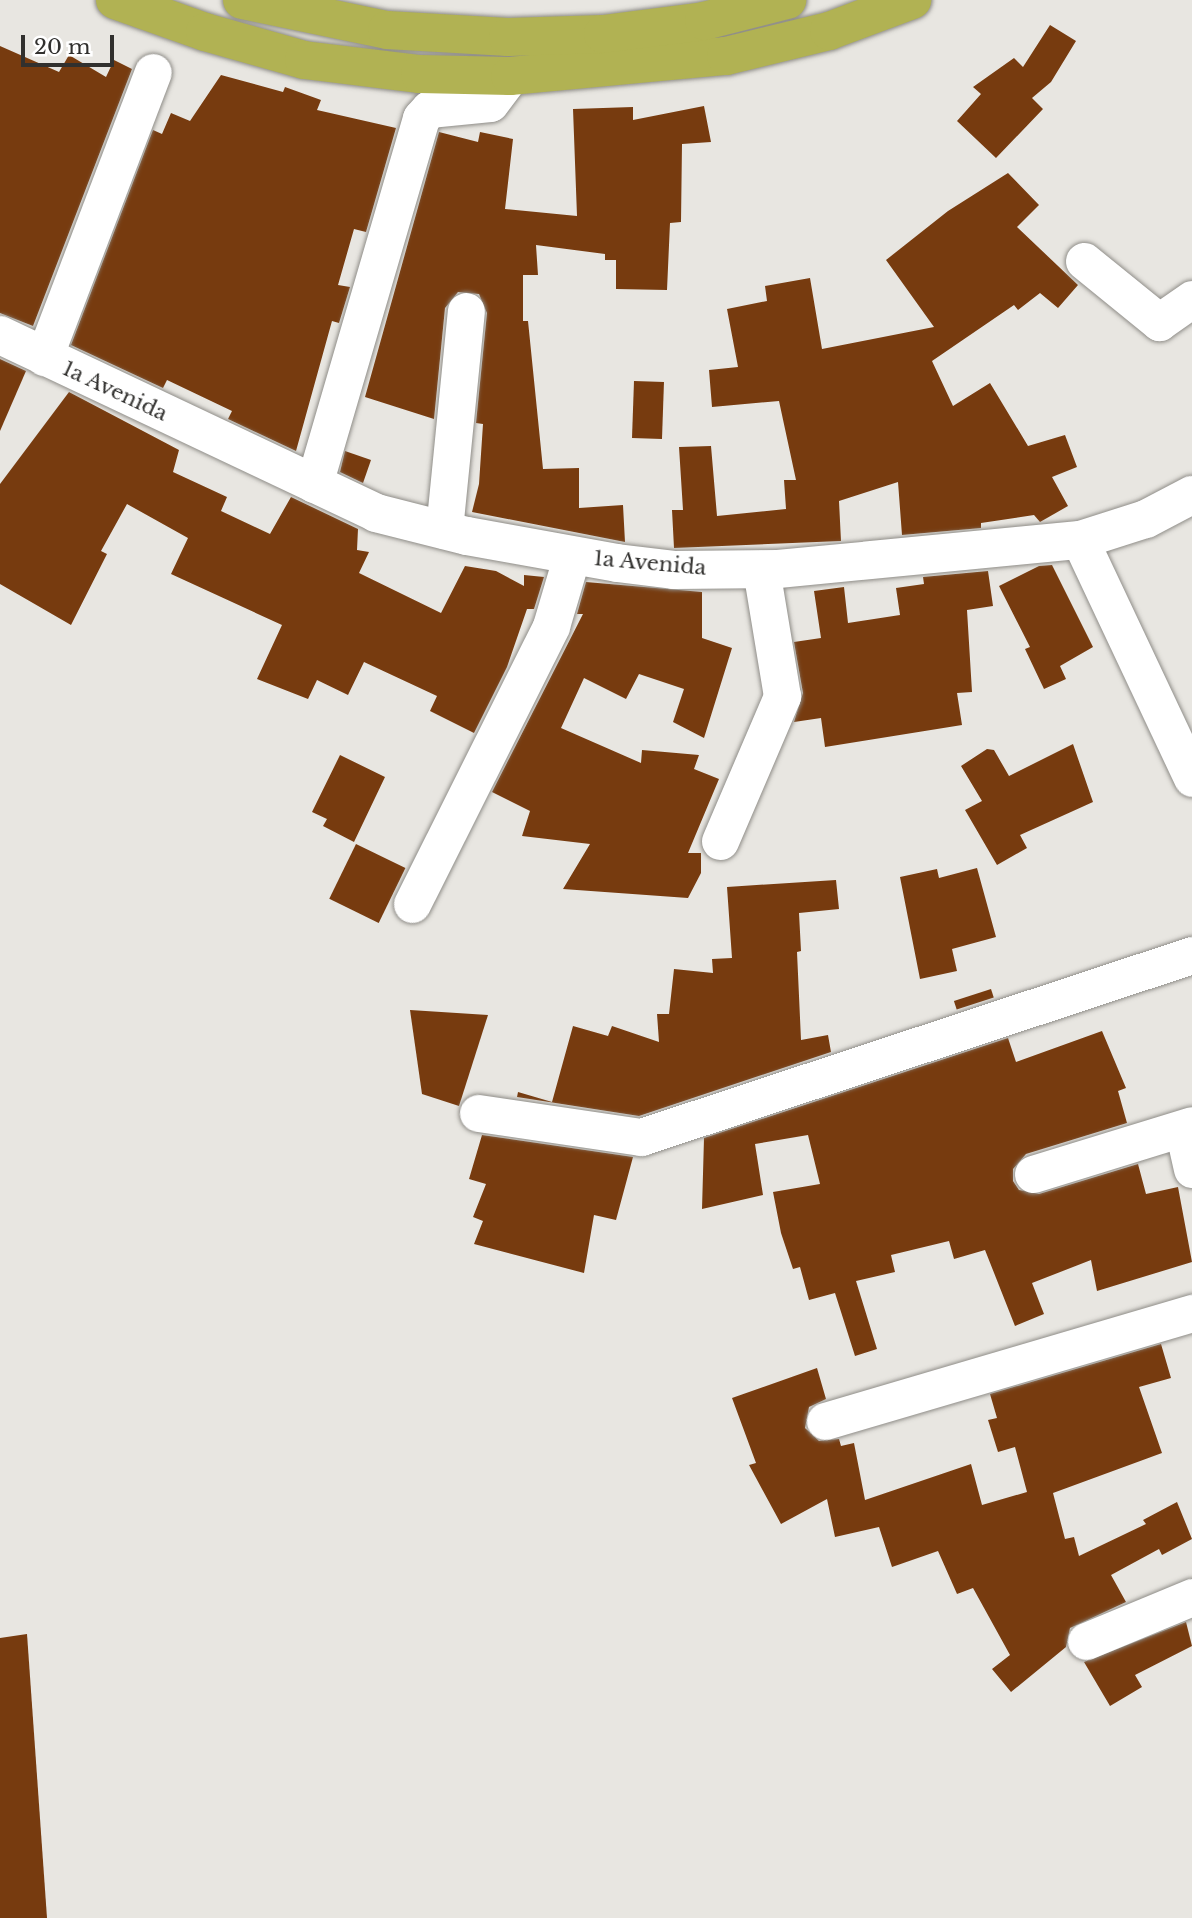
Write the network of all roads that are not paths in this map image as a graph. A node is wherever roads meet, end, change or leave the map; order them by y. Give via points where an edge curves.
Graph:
1 (115, 0) edge
2 (242, 0) edge
3 (787, 0) edge
4 (912, 0) edge
5 (153, 72) dead end
6 (510, 76) junction
7 (1084, 261) dead end
8 (1192, 299) edge
9 (466, 311) dead end
10 (0, 335) edge
11 (44, 357) junction
12 (314, 484) junction
13 (1192, 495) edge
14 (444, 530) junction
15 (1080, 540) junction
16 (572, 555) junction
17 (761, 569) junction
18 (1190, 769) edge
19 (720, 841) dead end
20 (412, 904) dead end
21 (1192, 955) edge
22 (478, 1112) dead end
23 (1187, 1127) edge
24 (1192, 1169) edge
25 (1033, 1174) dead end
26 (1192, 1313) edge
27 (825, 1421) dead end
28 (1192, 1597) edge
29 (1086, 1641) dead end

1 - 6 highway via 304,60 420,74
2 - 3 highway via 387,30 508,37 603,34 704,21
4 - 6 highway via 829,31 726,56
5 - 11 street
6 - 12 street via 490,103 429,109 421,118
7 - 8 street via 1159,323
9 - 14 street
10 - 11 street, 1a Avenida
11 - 12 street, 1a Avenida
12 - 14 street, 1a Avenida via 376,513
13 - 15 street, 1a Avenida via 1146,519
14 - 16 street, 1a Avenida
15 - 17 street, 1a Avenida
15 - 18 street
16 - 17 street, 1a Avenida via 674,570
16 - 20 street via 551,626
17 - 19 street via 782,696
21 - 22 street via 641,1137
23 - 24 street
23 - 25 street
26 - 27 street
28 - 29 street

